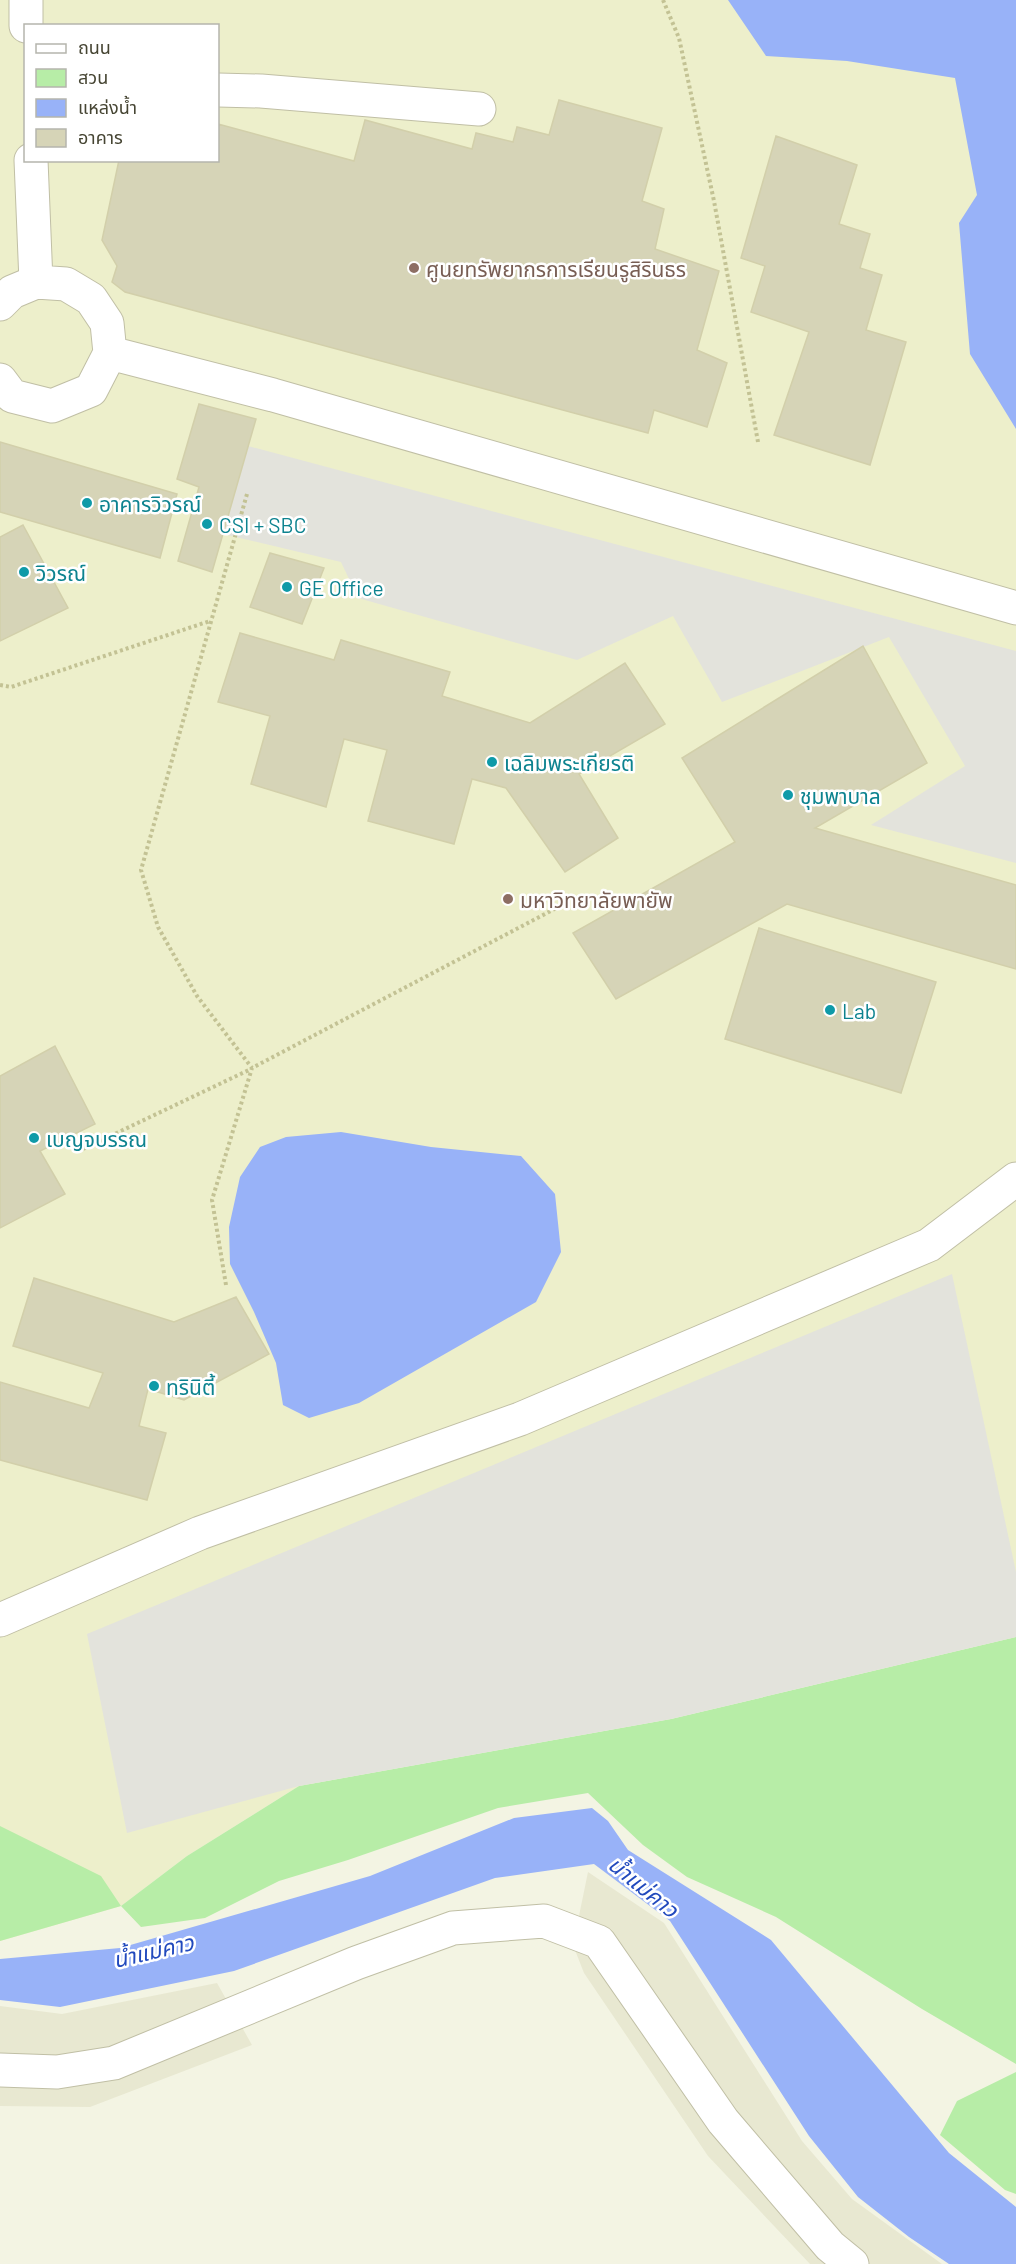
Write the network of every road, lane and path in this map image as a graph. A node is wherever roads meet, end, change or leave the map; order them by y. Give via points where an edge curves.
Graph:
1 (26, 0) edge
2 (663, 0) edge
3 (26, 24) edge
4 (219, 90) edge
5 (479, 109) dead end
6 (31, 162) edge
7 (36, 282) junction
8 (0, 304) edge
9 (110, 352) junction
10 (0, 380) edge
11 (758, 442) dead end
12 (247, 494) dead end
13 (1016, 608) edge
14 (210, 621) junction
15 (0, 685) edge
16 (564, 904) dead end
17 (252, 1068) junction
18 (83, 1149) dead end
19 (1016, 1179) edge
20 (226, 1285) dead end
21 (0, 1620) edge
22 (0, 2070) edge
23 (852, 2264) edge

1 - 3 street
2 - 11 path via 679,38 714,201
4 - 5 street
6 - 7 street
7 - 8 street via 12,292
7 - 9 street via 66,284 91,299 107,323
9 - 10 street via 91,390 52,406 12,396
9 - 13 street
12 - 14 path
14 - 15 path via 11,687
14 - 17 path via 141,870 158,927 196,996
16 - 17 path
17 - 18 path
17 - 20 path via 212,1200
19 - 21 street via 929,1245 520,1419 200,1533
22 - 23 street via 57,2072 114,2063 356,1962 453,1928 544,1921 599,1942 723,2121 830,2246

